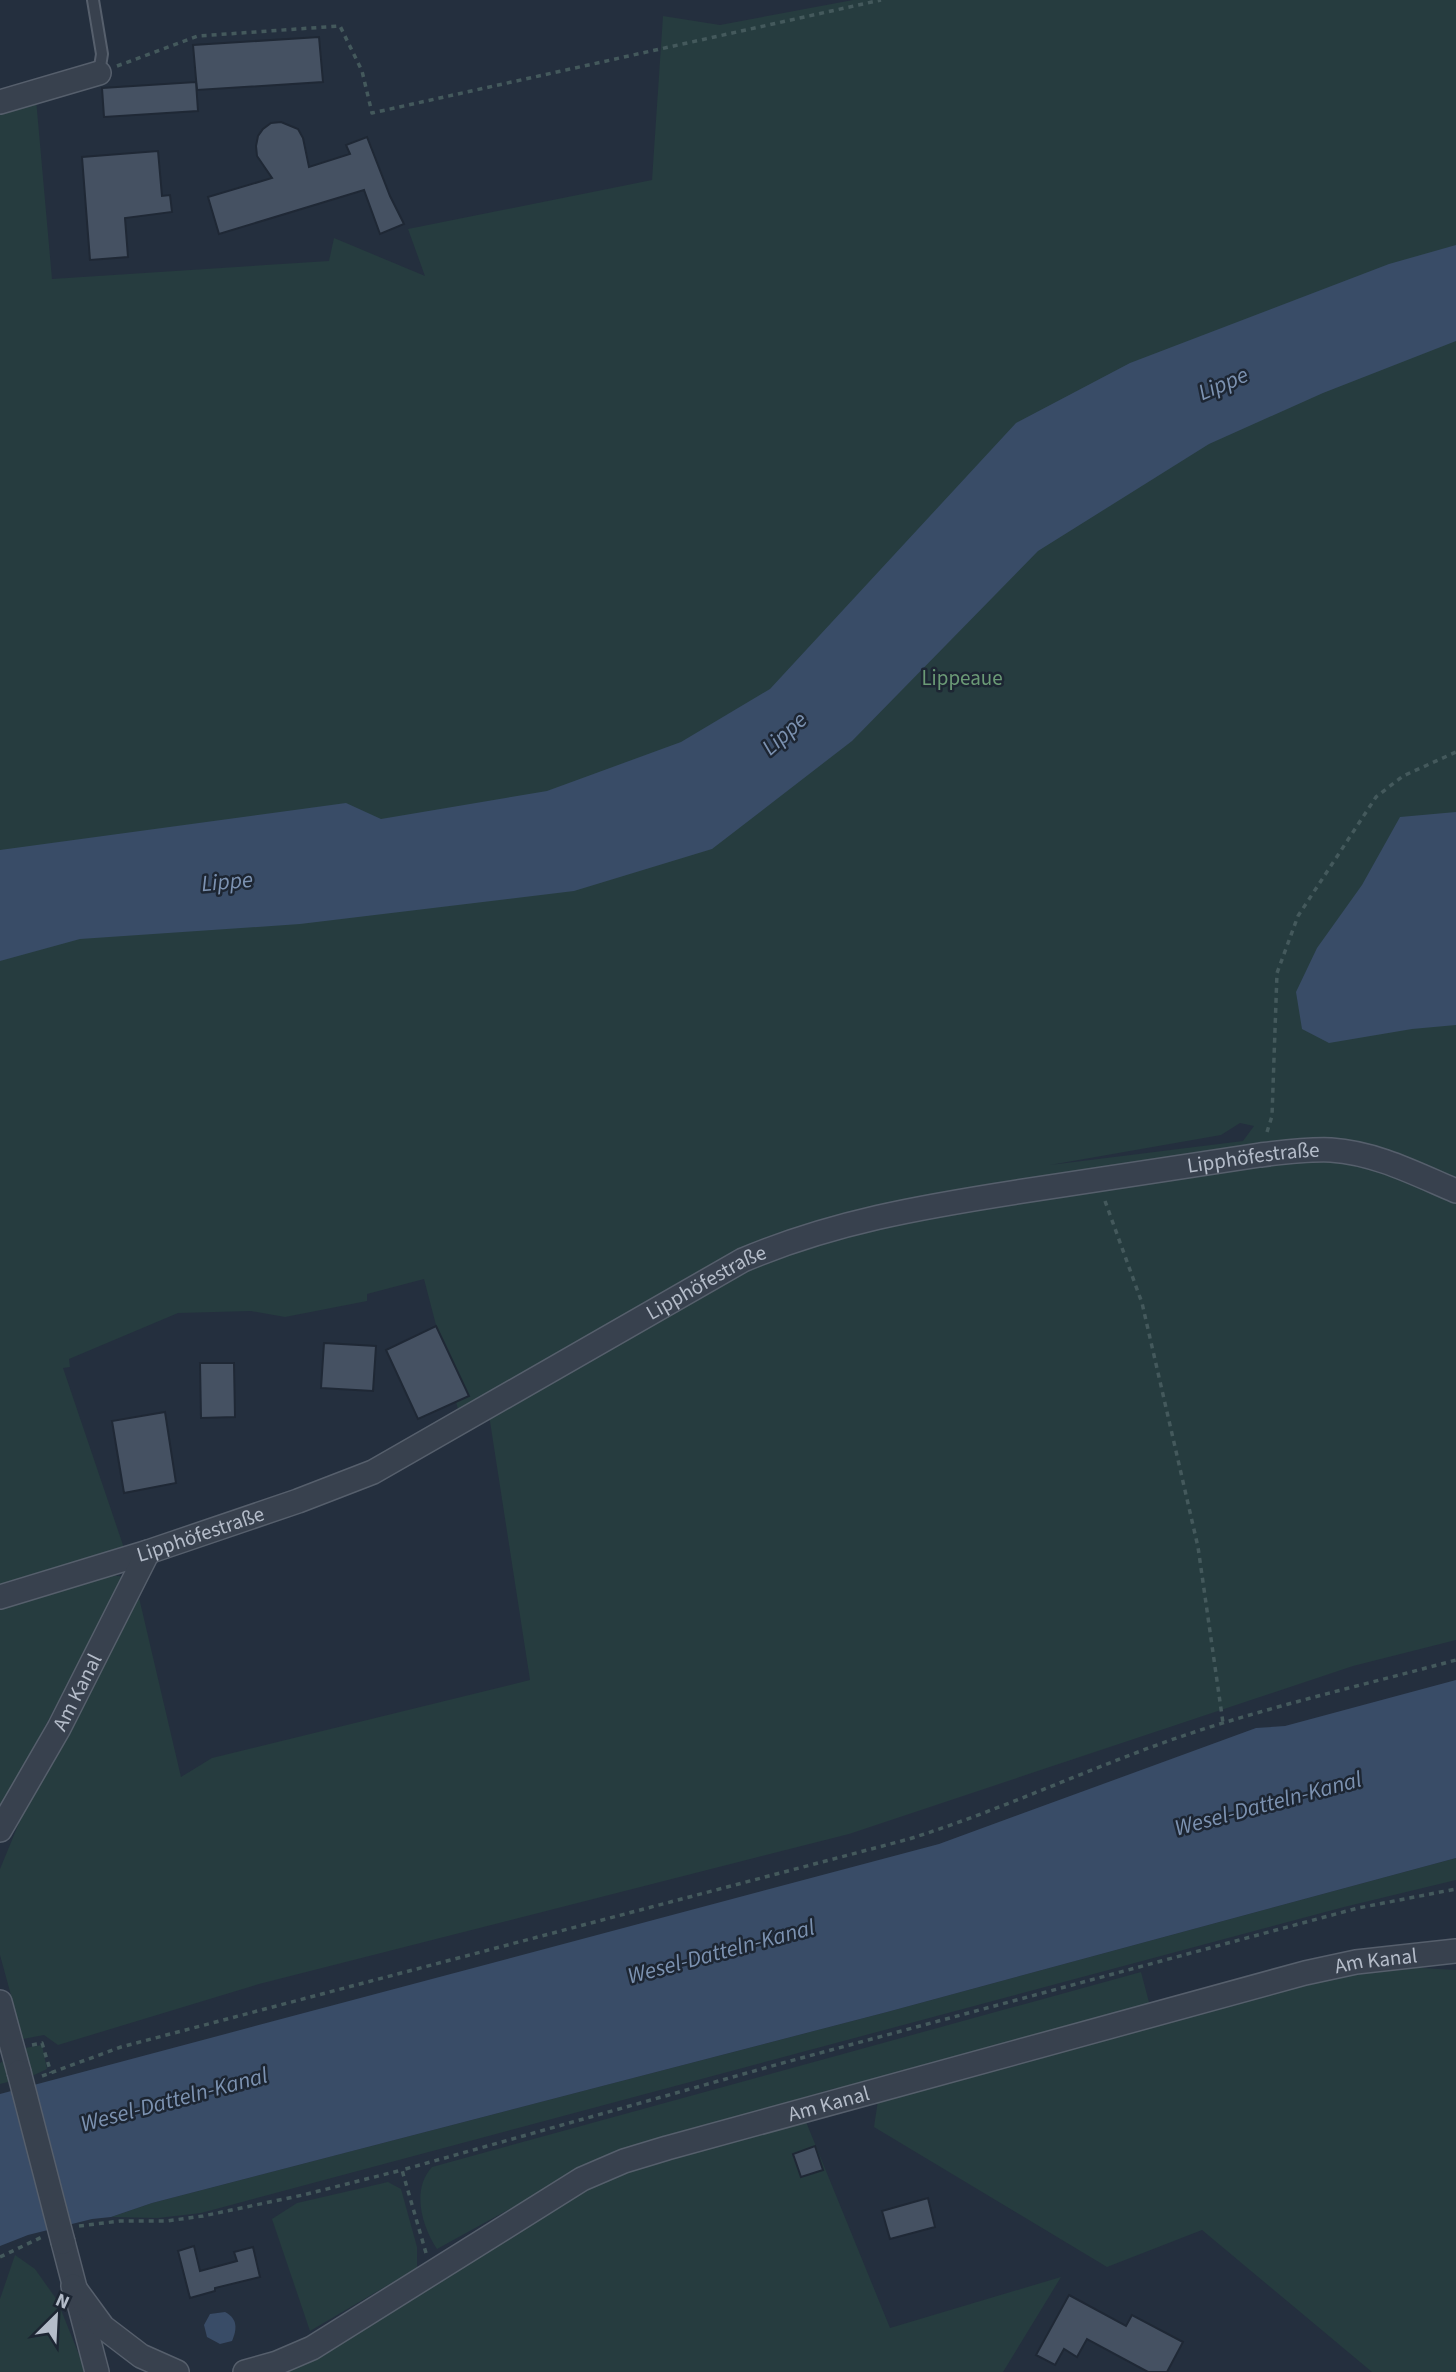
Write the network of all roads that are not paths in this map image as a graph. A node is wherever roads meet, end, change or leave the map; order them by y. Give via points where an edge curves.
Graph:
1 (93, 0) edge
2 (99, 73) joint
3 (0, 102) edge
4 (1456, 1191) edge
5 (148, 1552) junction
6 (0, 1597) edge
7 (0, 1830) edge
8 (1456, 1951) edge
9 (0, 2003) edge
10 (74, 2286) junction
11 (97, 2372) edge
12 (177, 2372) edge
13 (245, 2372) edge

1 - 2 lane via 102,54
2 - 3 street
4 - 5 street, Lipphöfestraße via 1388,1162 1309,1150 1097,1179 834,1226 732,1266 373,1472
5 - 6 street, Lipphöfestraße
5 - 7 street, Am Kanal via 59,1728
8 - 13 street, Am Kanal via 1356,1962 1306,1973 634,2158 582,2179 312,2348
9 - 10 street, bridge via 29,2074
10 - 11 street
10 - 12 street via 103,2327 141,2356

